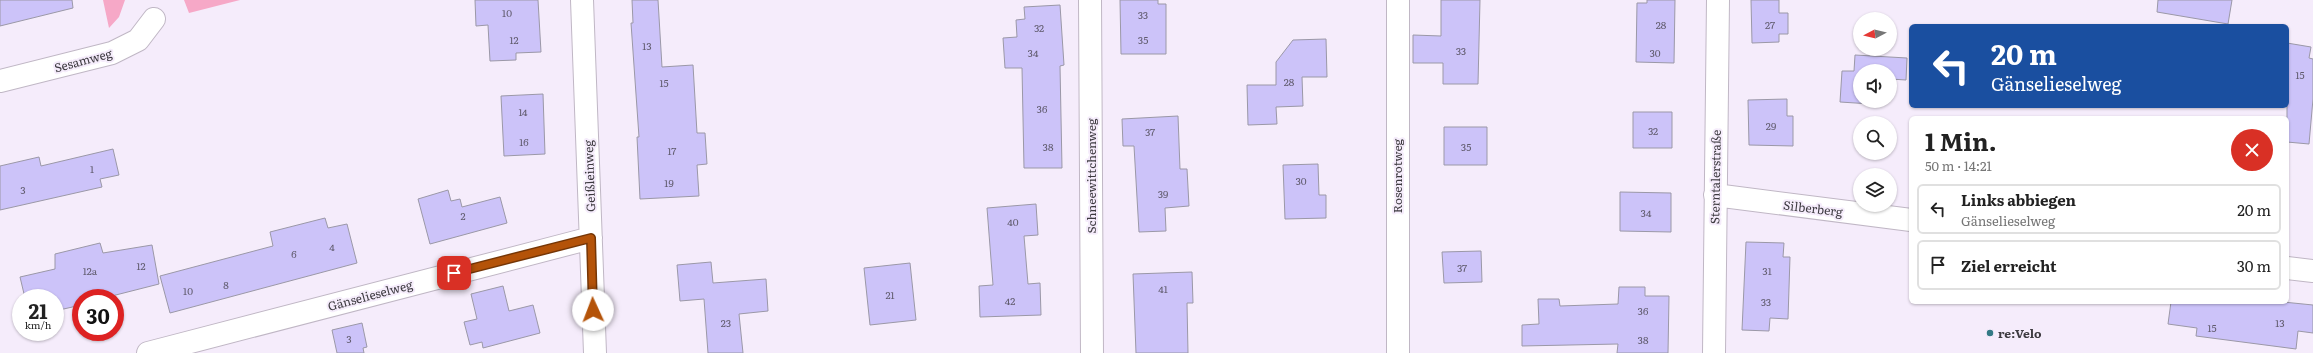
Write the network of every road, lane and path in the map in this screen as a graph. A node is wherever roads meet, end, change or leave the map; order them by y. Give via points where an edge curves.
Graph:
1 (582, 0) edge
2 (1090, 0) edge
3 (1398, 0) edge
4 (1718, 0) edge
5 (154, 18) dead end
6 (0, 81) edge
7 (1715, 195) junction
8 (1909, 220) edge
9 (591, 238) junction
10 (2289, 268) edge
11 (2313, 272) edge
12 (148, 353) edge
13 (595, 353) edge
14 (1092, 353) edge
15 (1398, 353) edge
16 (1714, 353) edge

1 - 9 street, Geißleinweg
2 - 14 street, Schneewittchenweg
3 - 15 street, Rosenrotweg
4 - 7 street, Sterntalerstraße
5 - 6 street, Sesamweg via 138,40 112,53
7 - 8 street, Silberberg
7 - 16 street, Sterntalerstraße
9 - 12 street, Gänselieselweg
9 - 13 street, Geißleinweg
10 - 11 street

